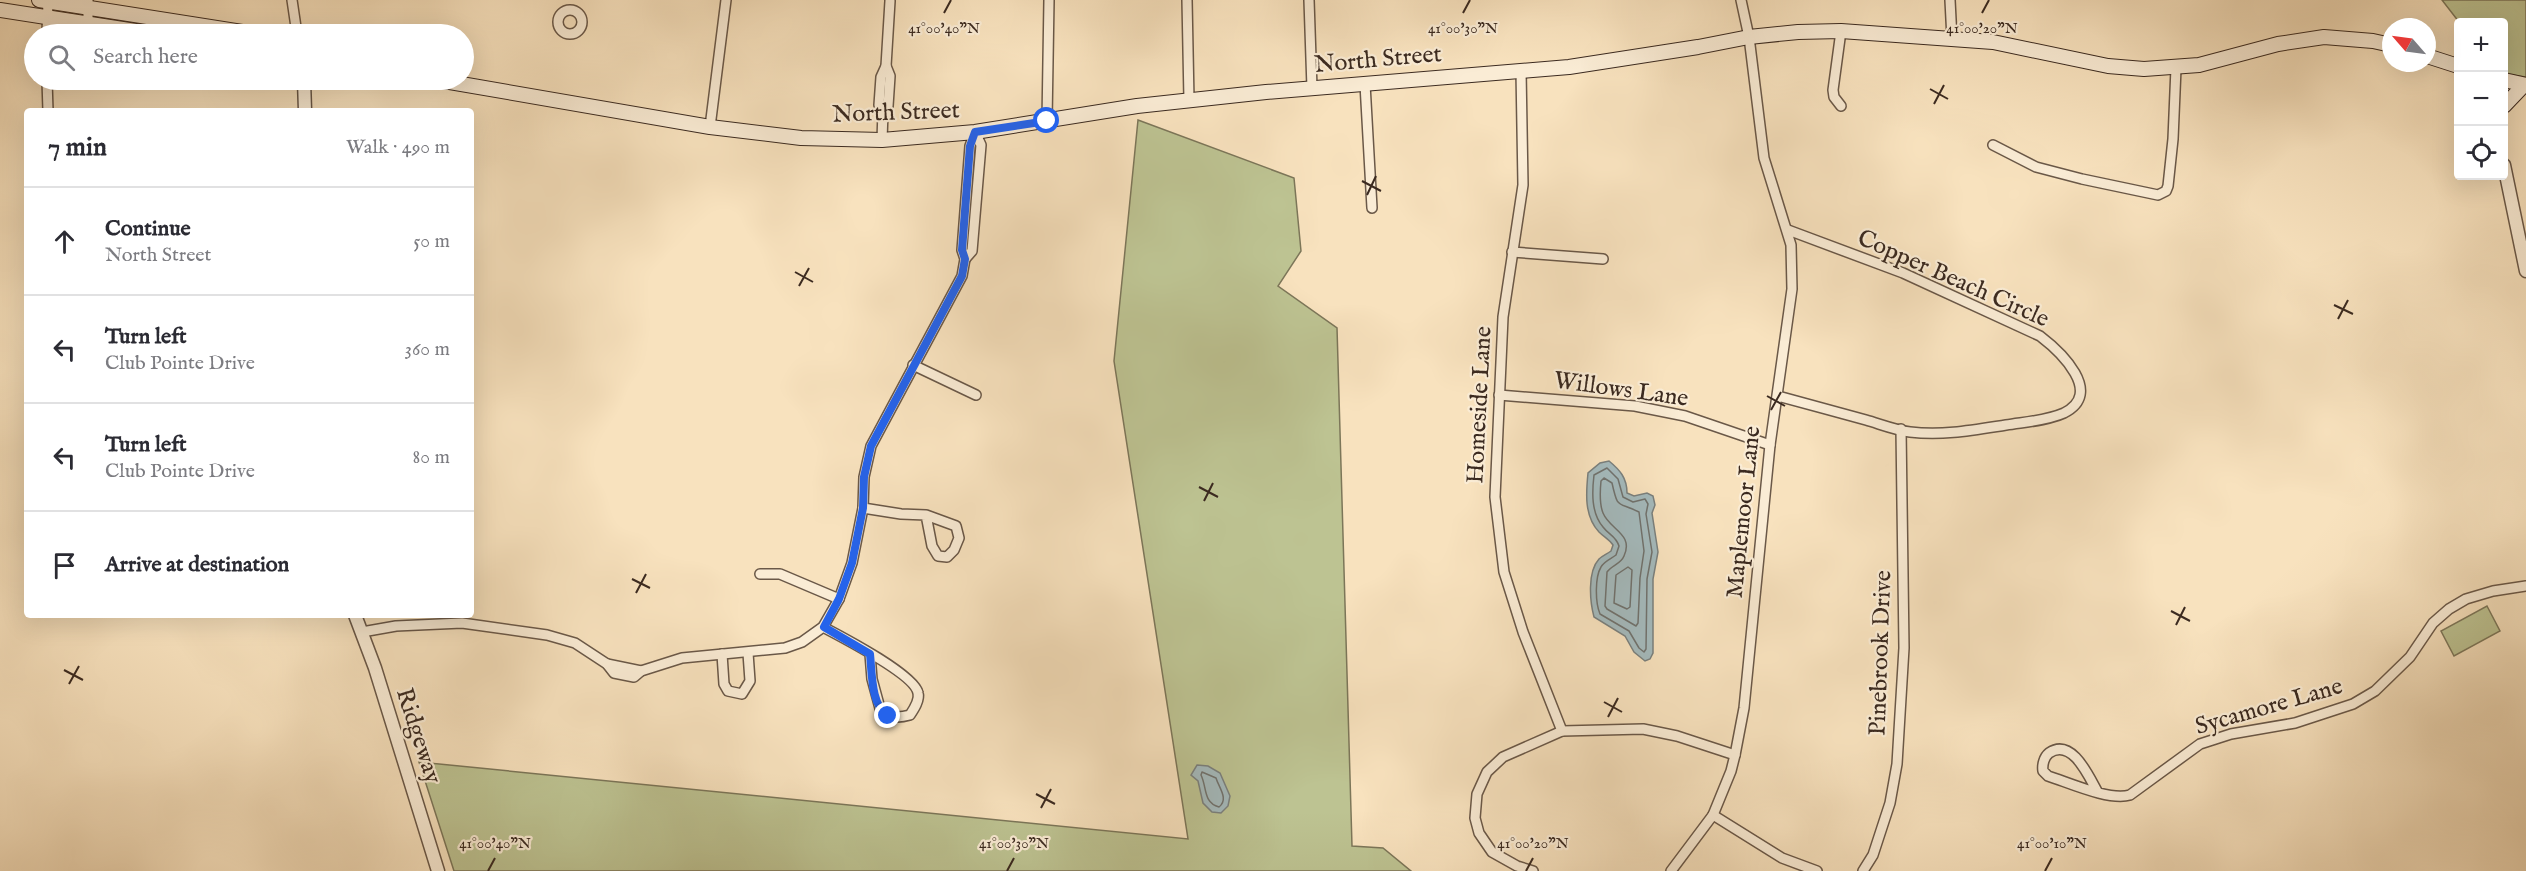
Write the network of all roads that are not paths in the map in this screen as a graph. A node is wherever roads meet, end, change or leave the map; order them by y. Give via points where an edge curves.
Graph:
1 (292, 0) edge
2 (726, 0) edge
3 (1049, 0) edge
4 (1187, 0) edge
5 (1309, 0) edge
6 (1741, 0) edge
7 (1950, 0) edge
8 (43, 1) edge
9 (890, 1) edge
10 (88, 4) edge
11 (0, 10) edge
12 (47, 18) junction
13 (47, 24) edge
14 (88, 24) joint
15 (200, 24) edge
16 (296, 24) edge
17 (1841, 31) junction
18 (1749, 37) junction
19 (1952, 39) junction
20 (2382, 43) edge
21 (2436, 59) edge
22 (2454, 65) edge
23 (2176, 68) junction
24 (1521, 71) junction
25 (2508, 81) edge
26 (1365, 84) junction
27 (2525, 85) edge
28 (474, 86) edge
29 (1312, 88) junction
30 (47, 90) edge
31 (304, 90) edge
32 (1189, 100) junction
33 (2508, 102) edge
34 (1841, 106) dead end
35 (48, 108) edge
36 (305, 108) edge
37 (1047, 121) junction
38 (710, 127) junction
39 (975, 132) junction
40 (882, 140) junction
41 (1993, 145) dead end
42 (2508, 180) edge
43 (1372, 208) dead end
44 (1788, 230) junction
45 (2523, 240) edge
46 (1512, 252) junction
47 (1603, 260) dead end
48 (2526, 271) edge
49 (913, 365) junction
50 (1499, 394) junction
51 (975, 395) dead end
52 (1778, 396) junction
53 (1901, 429) junction
54 (1770, 445) junction
55 (863, 508) junction
56 (926, 515) junction
57 (760, 574) dead end
58 (2526, 586) edge
59 (839, 599) junction
60 (357, 618) edge
61 (824, 627) junction
62 (362, 632) junction
63 (748, 652) junction
64 (722, 654) junction
65 (870, 654) junction
66 (1562, 731) junction
67 (1735, 754) junction
68 (2097, 791) junction
69 (1713, 814) junction
70 (438, 871) edge
71 (1533, 871) edge
72 (1671, 871) edge
73 (1817, 871) edge
74 (1863, 871) edge

1 - 16 street
2 - 38 street
3 - 37 street
4 - 32 street
5 - 29 street
6 - 18 street, Maplemoor Lane
7 - 19 street
8 - 10 main road
8 - 12 street
9 - 40 street via 886,66 889,96 883,111
10 - 14 street
10 - 15 main road
11 - 12 main road
12 - 13 street
12 - 14 main road
17 - 18 main road, North Street
17 - 19 main road, North Street
17 - 34 street via 1833,90
18 - 24 main road, North Street via 1569,67
18 - 44 street, Maplemoor Lane via 1764,158
19 - 23 main road, North Street via 1993,42 2108,66
20 - 23 main road, North Street via 2324,37
21 - 22 main road
23 - 41 street via 2168,186 2158,195 2036,166
24 - 26 main road, North Street
24 - 46 street, Homeside Lane via 1523,185
25 - 27 main road
26 - 29 main road, North Street
26 - 43 street
27 - 33 main road
28 - 38 main road, North Street
29 - 32 main road, North Street
30 - 35 street
31 - 36 street
32 - 37 main road, North Street
37 - 39 main road, North Street
38 - 40 main road, North Street via 801,138
39 - 40 main road, North Street
39 - 49 street via 981,145 972,250
42 - 45 street
44 - 52 street, Maplemoor Lane via 1792,289
44 - 53 street, Copper Beach Circle via 1903,273 2040,336 2081,384 2078,401 2070,410 2045,419 1949,434
45 - 48 street
46 - 47 street
46 - 50 street, Homeside Lane via 1503,317
49 - 51 street
49 - 55 street via 871,446
50 - 54 street, Willows Lane via 1635,406 1685,416
50 - 66 street, Homeside Lane via 1495,497 1504,572
52 - 53 street, Copper Beach Circle
52 - 54 street, Maplemoor Lane
53 - 74 street, Pinebrook Drive via 1904,648 1897,764 1890,803 1873,855
54 - 67 street, Maplemoor Lane via 1744,708
55 - 56 street
55 - 59 street via 852,563
56 - 56 street via 956,526 959,538 947,557 938,556 932,546
57 - 59 street via 780,574
58 - 68 street, Sycamore Lane via 2466,599 2449,609 2433,623 2410,657 2374,691 2353,704 2295,723 2231,734 2200,744 2130,795 2120,798
59 - 61 street
60 - 62 street, Ridgeway
61 - 63 street via 785,648
61 - 65 street
62 - 64 street via 462,623 547,635 575,643 607,664 641,670 682,658
62 - 70 street, Ridgeway
63 - 64 street
63 - 64 street via 750,681 742,694 728,692 724,684
65 - 65 street via 911,680 919,693 910,715 888,716 881,712
66 - 67 street via 1643,729
66 - 71 street via 1494,763 1481,782 1475,802 1475,818 1484,843 1501,858
67 - 69 street, Maplemoor Lane
68 - 68 street, Sycamore Lane via 2074,756 2061,750 2049,754 2042,765 2048,776
69 - 72 street, Maplemoor Lane
69 - 73 street via 1782,858

